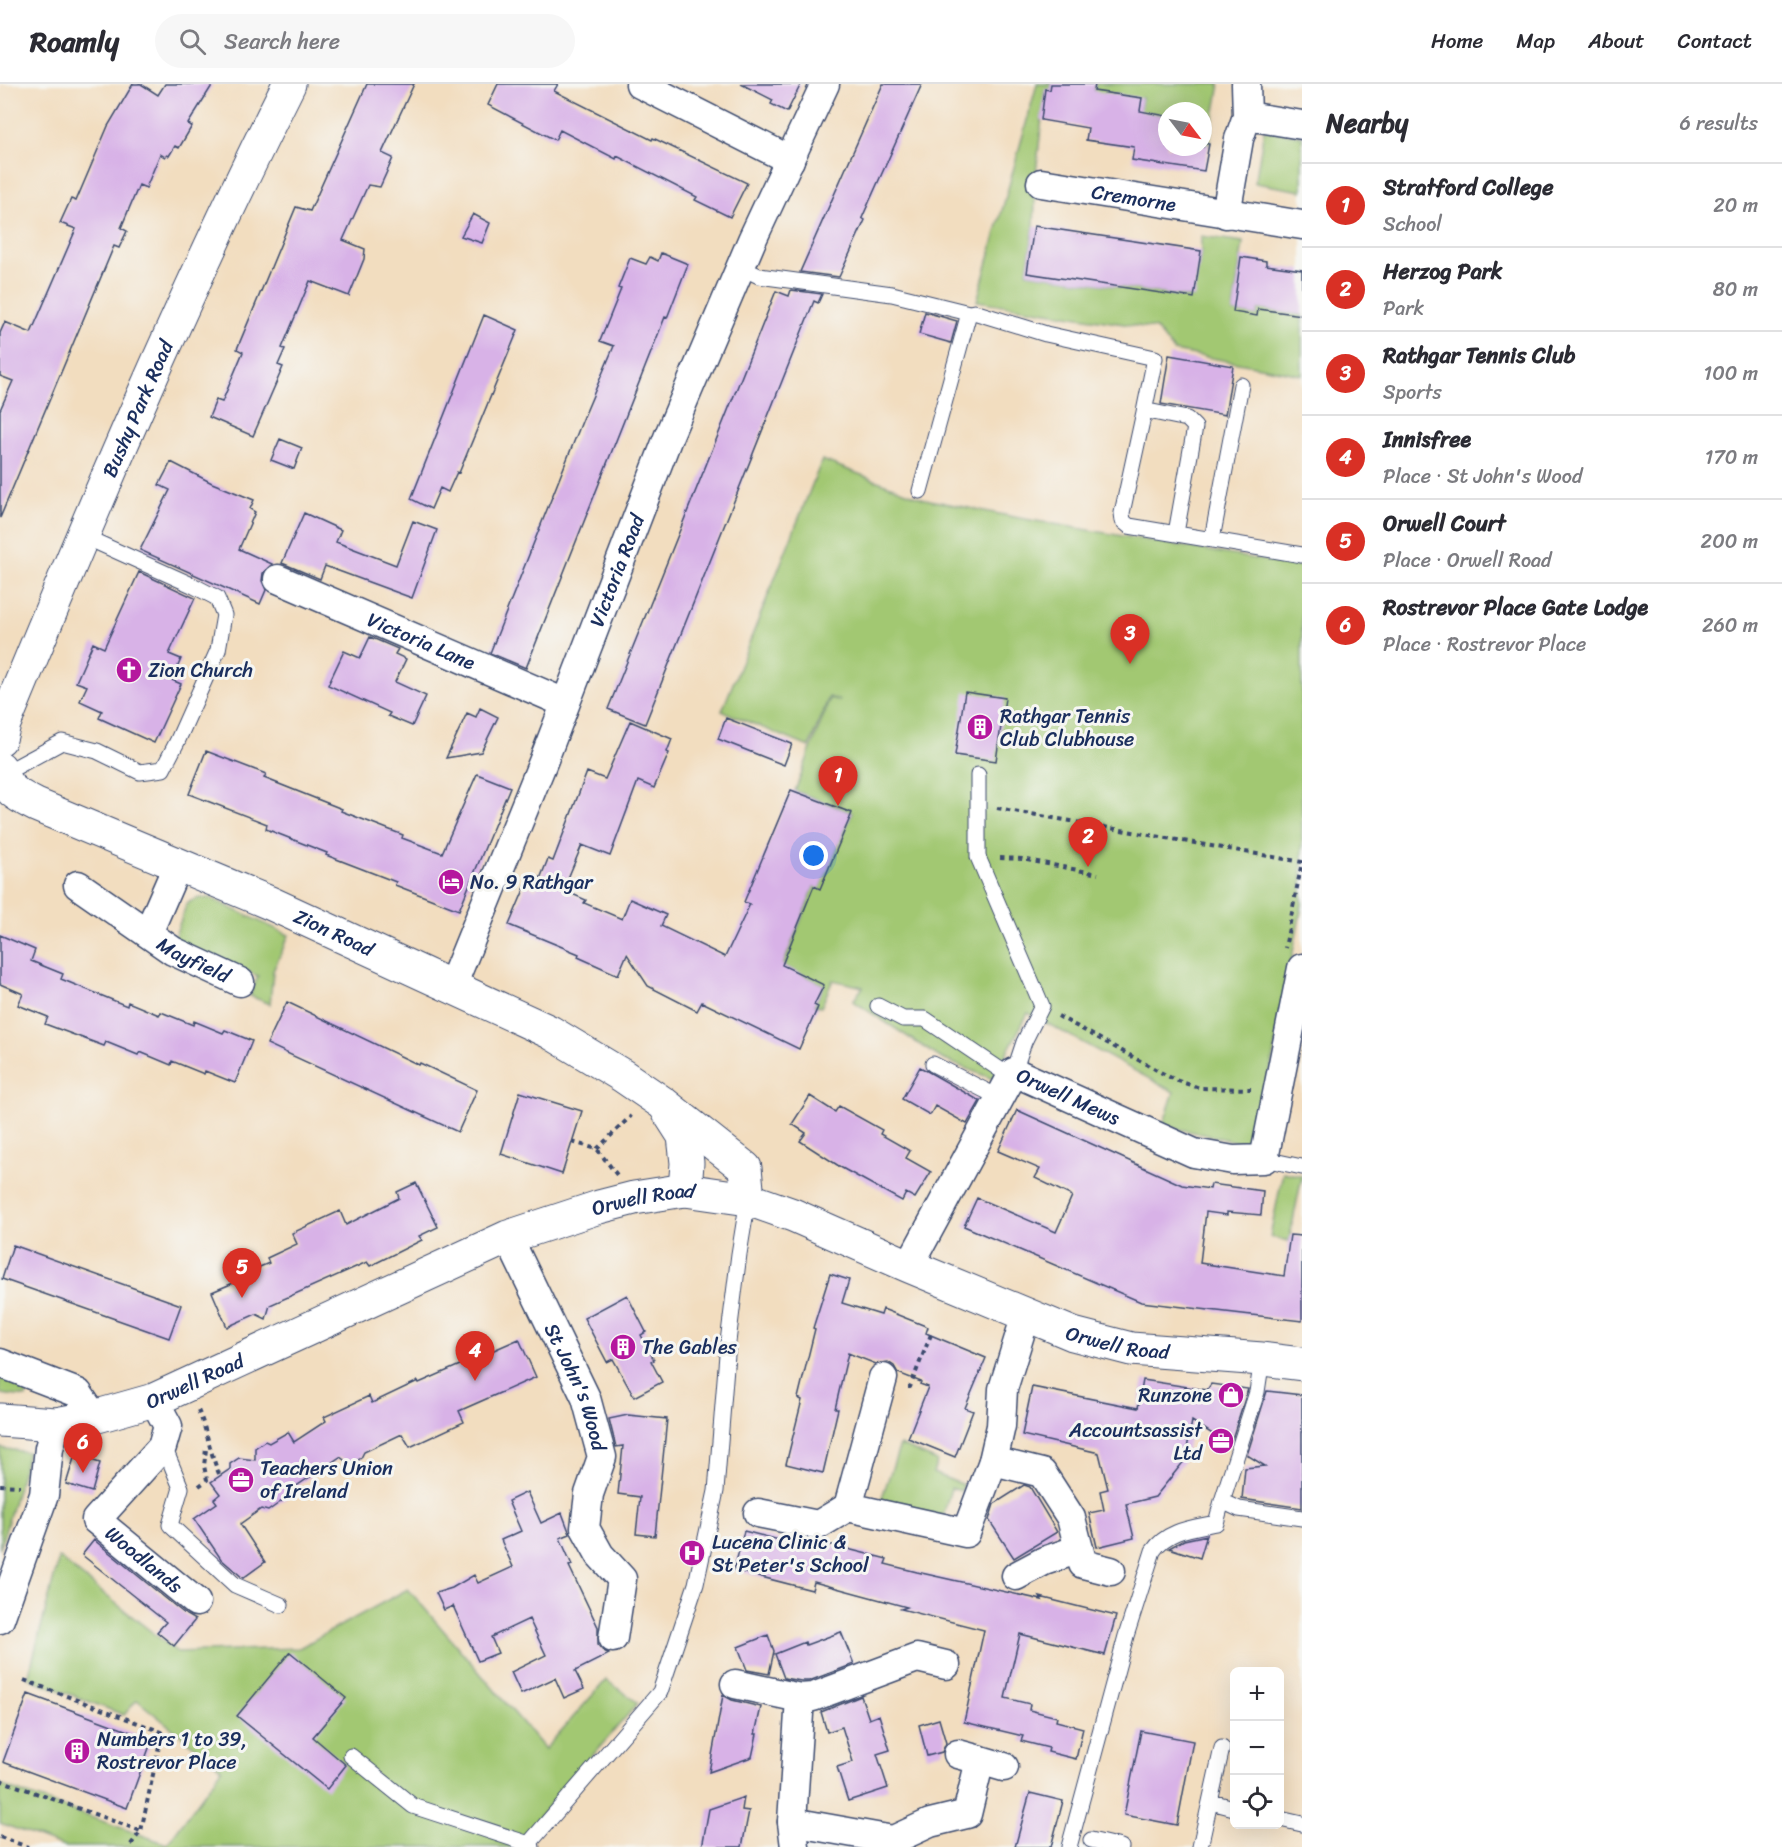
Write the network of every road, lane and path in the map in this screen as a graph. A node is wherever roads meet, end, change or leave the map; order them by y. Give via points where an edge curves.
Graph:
1 (289, 84) edge
2 (640, 84) edge
3 (825, 84) edge
4 (1246, 84) edge
5 (1247, 116) junction
6 (1302, 125) edge
7 (790, 160) junction
8 (1041, 183) dead end
9 (1226, 214) junction
10 (1302, 225) edge
11 (740, 267) junction
12 (969, 313) junction
13 (1241, 385) dead end
14 (1144, 411) junction
15 (920, 491) dead end
16 (1176, 533) junction
17 (83, 536) junction
18 (1212, 539) junction
19 (1302, 555) edge
20 (278, 579) dead end
21 (565, 703) junction
22 (0, 739) edge
23 (0, 773) edge
24 (978, 775) dead end
25 (978, 804) junction
26 (978, 857) junction
27 (178, 864) junction
28 (1098, 874) dead end
29 (78, 885) dead end
30 (148, 933) junction
31 (1293, 961) edge
32 (240, 982) dead end
33 (452, 986) junction
34 (878, 1006) dead end
35 (1042, 1006) junction
36 (933, 1064) dead end
37 (1008, 1083) junction
38 (1255, 1084) dead end
39 (649, 1109) junction
40 (572, 1142) dead end
41 (597, 1149) junction
42 (1264, 1159) junction
43 (1302, 1167) edge
44 (620, 1179) dead end
45 (685, 1190) junction
46 (748, 1199) junction
47 (508, 1237) junction
48 (909, 1266) junction
49 (1026, 1315) junction
50 (932, 1332) dead end
51 (1262, 1359) junction
52 (0, 1363) edge
53 (1302, 1364) edge
54 (884, 1378) joint
55 (187, 1385) junction
56 (154, 1400) junction
57 (94, 1417) junction
58 (0, 1420) edge
59 (56, 1424) junction
60 (162, 1447) junction
61 (210, 1448) junction
62 (993, 1461) junction
63 (220, 1476) dead end
64 (0, 1485) edge
65 (19, 1486) dead end
66 (181, 1488) junction
67 (1222, 1501) junction
68 (848, 1507) junction
69 (758, 1513) dead end
70 (1302, 1518) edge
71 (1079, 1549) junction
72 (1111, 1571) dead end
73 (1016, 1576) dead end
74 (196, 1602) dead end
75 (281, 1605) dead end
76 (0, 1618) edge
77 (613, 1638) dead end
78 (946, 1665) dead end
79 (24, 1680) dead end
80 (735, 1684) dead end
81 (800, 1698) junction
82 (1222, 1748) dead end
83 (351, 1756) dead end
84 (981, 1760) dead end
85 (0, 1779) edge
86 (1210, 1802) junction
87 (1230, 1807) edge
88 (1284, 1820) edge
89 (1302, 1824) edge
90 (141, 1832) junction
91 (794, 1834) edge
92 (0, 1837) edge
93 (1090, 1840) dead end
94 (529, 1846) edge
95 (28, 1847) edge
96 (129, 1847) edge
97 (1069, 1847) edge
98 (1121, 1847) edge
99 (1200, 1847) edge

1 - 17 street, Bushy Park Road via 245,171
2 - 7 street
3 - 7 street, Victoria Road
4 - 5 street
5 - 6 street
5 - 9 street via 1239,139
7 - 11 street, Victoria Road
8 - 9 street, Cremorne
9 - 10 street, Cremorne
11 - 12 lane via 759,276 892,294
11 - 21 street, Victoria Road via 669,435
12 - 14 lane via 1155,358
12 - 15 lane
13 - 18 lane
14 - 16 lane via 1187,419 1195,427
14 - 16 lane via 1123,521 1129,526
16 - 18 lane
17 - 22 street, Bushy Park Road
17 - 23 lane via 217,598 224,615 218,650 163,769 140,772 97,751 62,742
18 - 19 lane
20 - 21 street, Victoria Lane
21 - 33 street, Victoria Road
23 - 27 street, Zion Road via 13,793 36,805
24 - 25 lane
25 - 26 lane
25 - 31 path via 1302,862
26 - 28 path via 1022,859
26 - 35 lane
27 - 30 street, Mayfield
27 - 33 street, Zion Road
29 - 30 street, Mayfield
30 - 32 street, Mayfield via 173,951
31 - 42 street
33 - 39 street, Zion Road via 550,1032 623,1076
34 - 37 lane via 903,1019 925,1019
35 - 37 lane
35 - 38 path via 1175,1080 1200,1088 1251,1089
36 - 37 lane
37 - 42 street, Orwell Mews via 1194,1153 1233,1160
37 - 48 street, Orwell Mews
39 - 41 path
39 - 45 street, Zion Road via 684,1136
39 - 46 street, Zion Road via 746,1168
40 - 41 path
41 - 44 path
42 - 43 lane
45 - 46 street, Orwell Road
45 - 47 street, Orwell Road via 599,1207
46 - 48 street, Orwell Road
46 - 94 lane via 728,1342 716,1491 696,1584 660,1692
47 - 55 street, Orwell Road via 449,1254
47 - 77 street, St John's Wood via 586,1398 602,1457 589,1494 585,1528 600,1555 622,1579
48 - 49 street, Orwell Road
49 - 51 street, Orwell Road via 1073,1334 1131,1349
49 - 62 street via 1002,1389 1001,1426
50 - 54 path via 910,1387
51 - 53 street, Orwell Road
51 - 67 lane via 1257,1392
52 - 57 street via 78,1393
54 - 68 street
55 - 56 street, Orwell Road
55 - 61 path via 207,1431
56 - 57 street, Orwell Road
56 - 60 street via 168,1426
57 - 59 street, Orwell Road
58 - 59 street, Orwell Road
59 - 76 street via 44,1495
60 - 66 lane
60 - 74 street, Woodlands via 96,1520
61 - 63 path
61 - 66 path via 204,1455 207,1480 197,1487
62 - 68 street via 966,1533
62 - 71 street via 1042,1473 1071,1518
64 - 65 path
66 - 75 lane via 170,1525 236,1585
67 - 70 lane via 1239,1509
67 - 97 lane via 1216,1523 1160,1540 1153,1551
68 - 69 street via 818,1526
71 - 72 street via 1083,1564
71 - 73 street
78 - 81 street via 917,1658 813,1697
79 - 90 path via 162,1732
80 - 81 street
81 - 91 street
82 - 86 lane
83 - 94 lane via 413,1806
84 - 91 street via 967,1814 930,1822 893,1840
85 - 90 path
86 - 87 lane
86 - 99 lane
88 - 89 lane
90 - 96 path
92 - 95 path
93 - 98 lane

